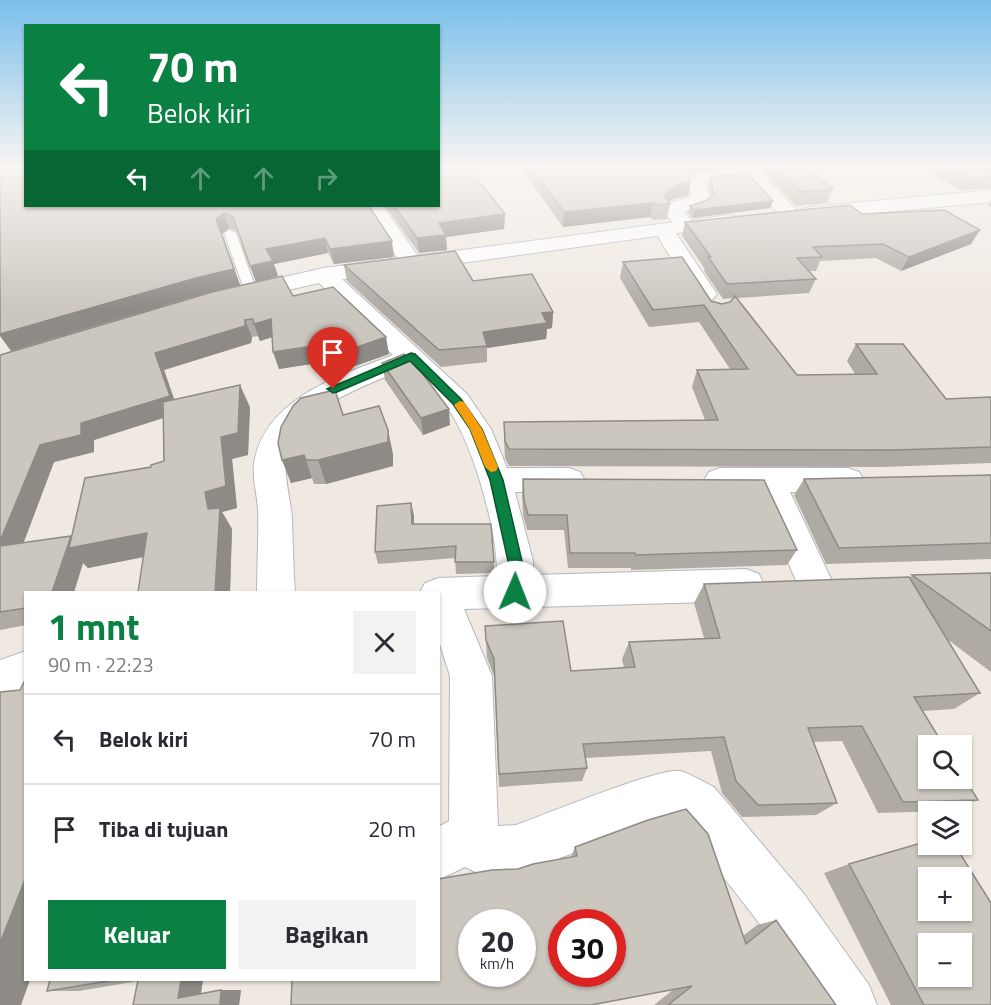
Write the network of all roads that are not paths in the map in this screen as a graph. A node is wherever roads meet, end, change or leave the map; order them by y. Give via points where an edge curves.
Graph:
1 (380, 215) edge
2 (676, 215) edge
3 (790, 215) edge
4 (768, 217) edge
5 (746, 219) edge
6 (687, 227) junction
7 (664, 230) junction
8 (230, 233) edge
9 (411, 262) junction
10 (324, 275) junction
11 (251, 292) junction
12 (221, 298) edge
13 (716, 311) edge
14 (411, 357) junction
15 (496, 480) junction
16 (603, 480) edge
17 (685, 480) edge
18 (768, 480) junction
19 (882, 481) edge
20 (276, 591) edge
21 (515, 592) junction
22 (440, 596) edge
23 (440, 600) edge
24 (24, 671) edge
25 (0, 680) edge
26 (456, 844) edge
27 (849, 1005) edge

1 - 9 street
2 - 6 street
3 - 4 street
5 - 6 street
6 - 7 street
7 - 9 street
7 - 13 street
8 - 11 lane
9 - 10 street
10 - 11 street
10 - 14 street
11 - 12 street
14 - 15 street via 457,401 476,429
14 - 20 street via 333,389 299,413 278,435 270,459
15 - 16 street
15 - 21 street via 515,561
17 - 18 street
18 - 19 street
18 - 21 street via 832,582
21 - 22 street
23 - 26 street via 471,676 471,774
24 - 25 street
26 - 27 street via 484,851 516,850 638,804 678,794 687,797 697,804 785,913

